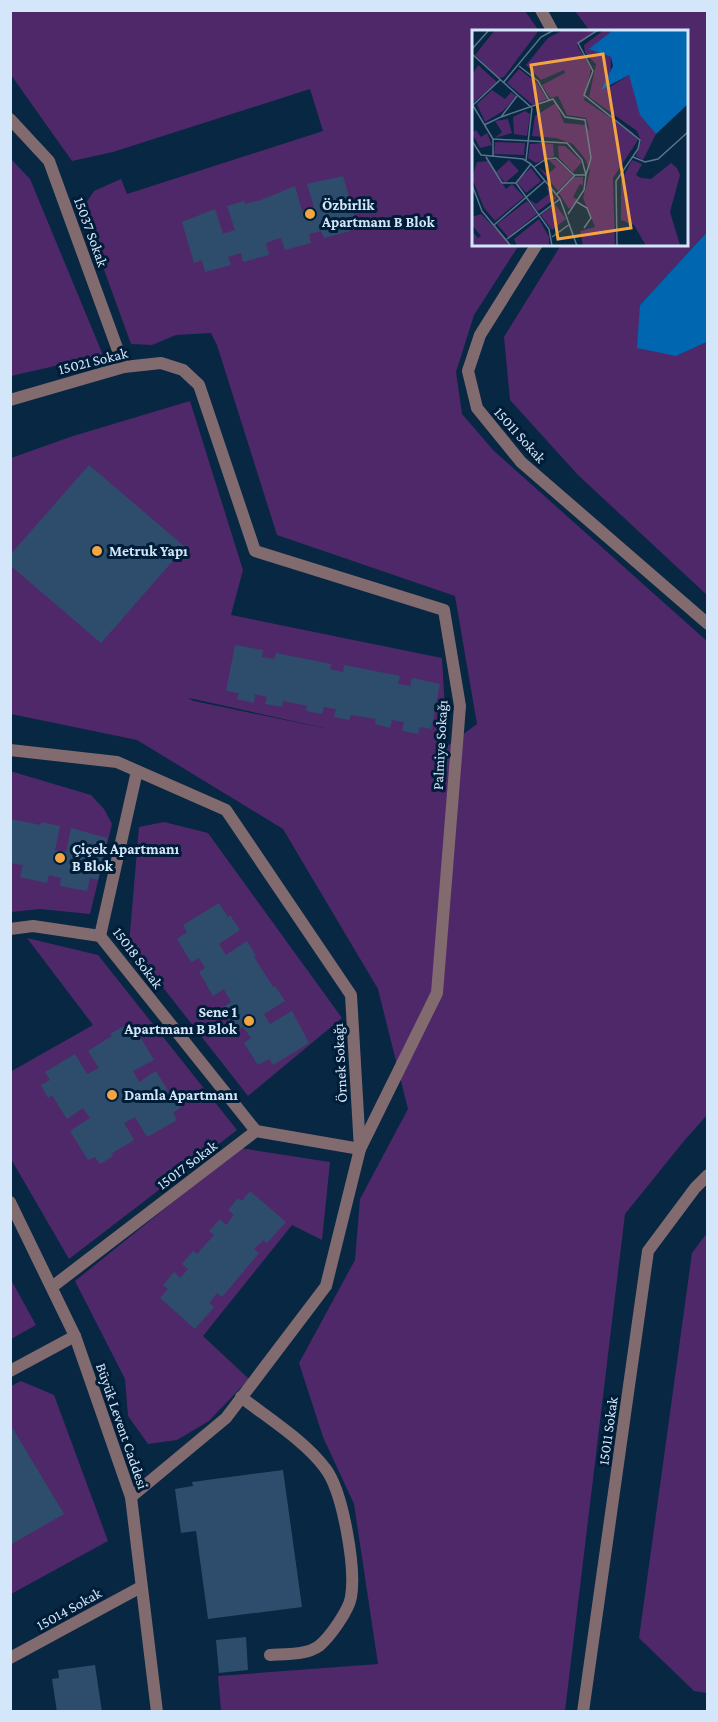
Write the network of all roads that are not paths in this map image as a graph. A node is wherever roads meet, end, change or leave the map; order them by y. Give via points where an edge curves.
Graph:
1 (541, 10) edge
2 (552, 30) edge
3 (10, 120) edge
4 (536, 246) edge
5 (124, 366) junction
6 (183, 370) joint
7 (10, 400) edge
8 (708, 624) edge
9 (10, 750) edge
10 (137, 771) junction
11 (10, 929) edge
12 (100, 936) junction
13 (256, 1131) junction
14 (360, 1149) junction
15 (708, 1175) edge
16 (10, 1202) edge
17 (52, 1287) junction
18 (75, 1336) junction
19 (10, 1371) edge
20 (242, 1397) junction
21 (131, 1497) junction
22 (141, 1587) junction
23 (270, 1655) dead end
24 (10, 1658) edge
25 (157, 1712) edge
26 (584, 1712) edge

1 - 2 street
3 - 5 street, 15037 Sokak via 49,161
4 - 8 street, 15011 Sokak via 480,335 468,371 477,408 521,462
5 - 6 street, 15021 Sokak via 161,363
5 - 7 street, 15021 Sokak
6 - 14 street, Palmiye Sokağı via 199,385 255,551 444,610 460,706 437,993
9 - 10 street, Örnek Sokağı via 117,762
10 - 12 street, 15018 Sokak
10 - 14 street, Örnek Sokağı via 226,810 351,995
11 - 12 street via 33,926
12 - 13 street, 15018 Sokak
13 - 14 street
13 - 17 street, 15017 Sokak
14 - 20 street, Örnek Sokağı via 326,1286
15 - 26 street, 15011 Sokak via 648,1251
16 - 17 street, Büyük Levent Caddesi
17 - 18 street, Büyük Levent Caddesi
18 - 19 street
18 - 21 street, Büyük Levent Caddesi
20 - 21 street, Örnek Sokağı via 226,1418
20 - 23 street via 326,1469 342,1507 353,1569 351,1599 318,1647
21 - 22 street, Büyük Levent Caddesi
22 - 24 street, 15014 Sokak
22 - 25 street, Büyük Levent Caddesi

